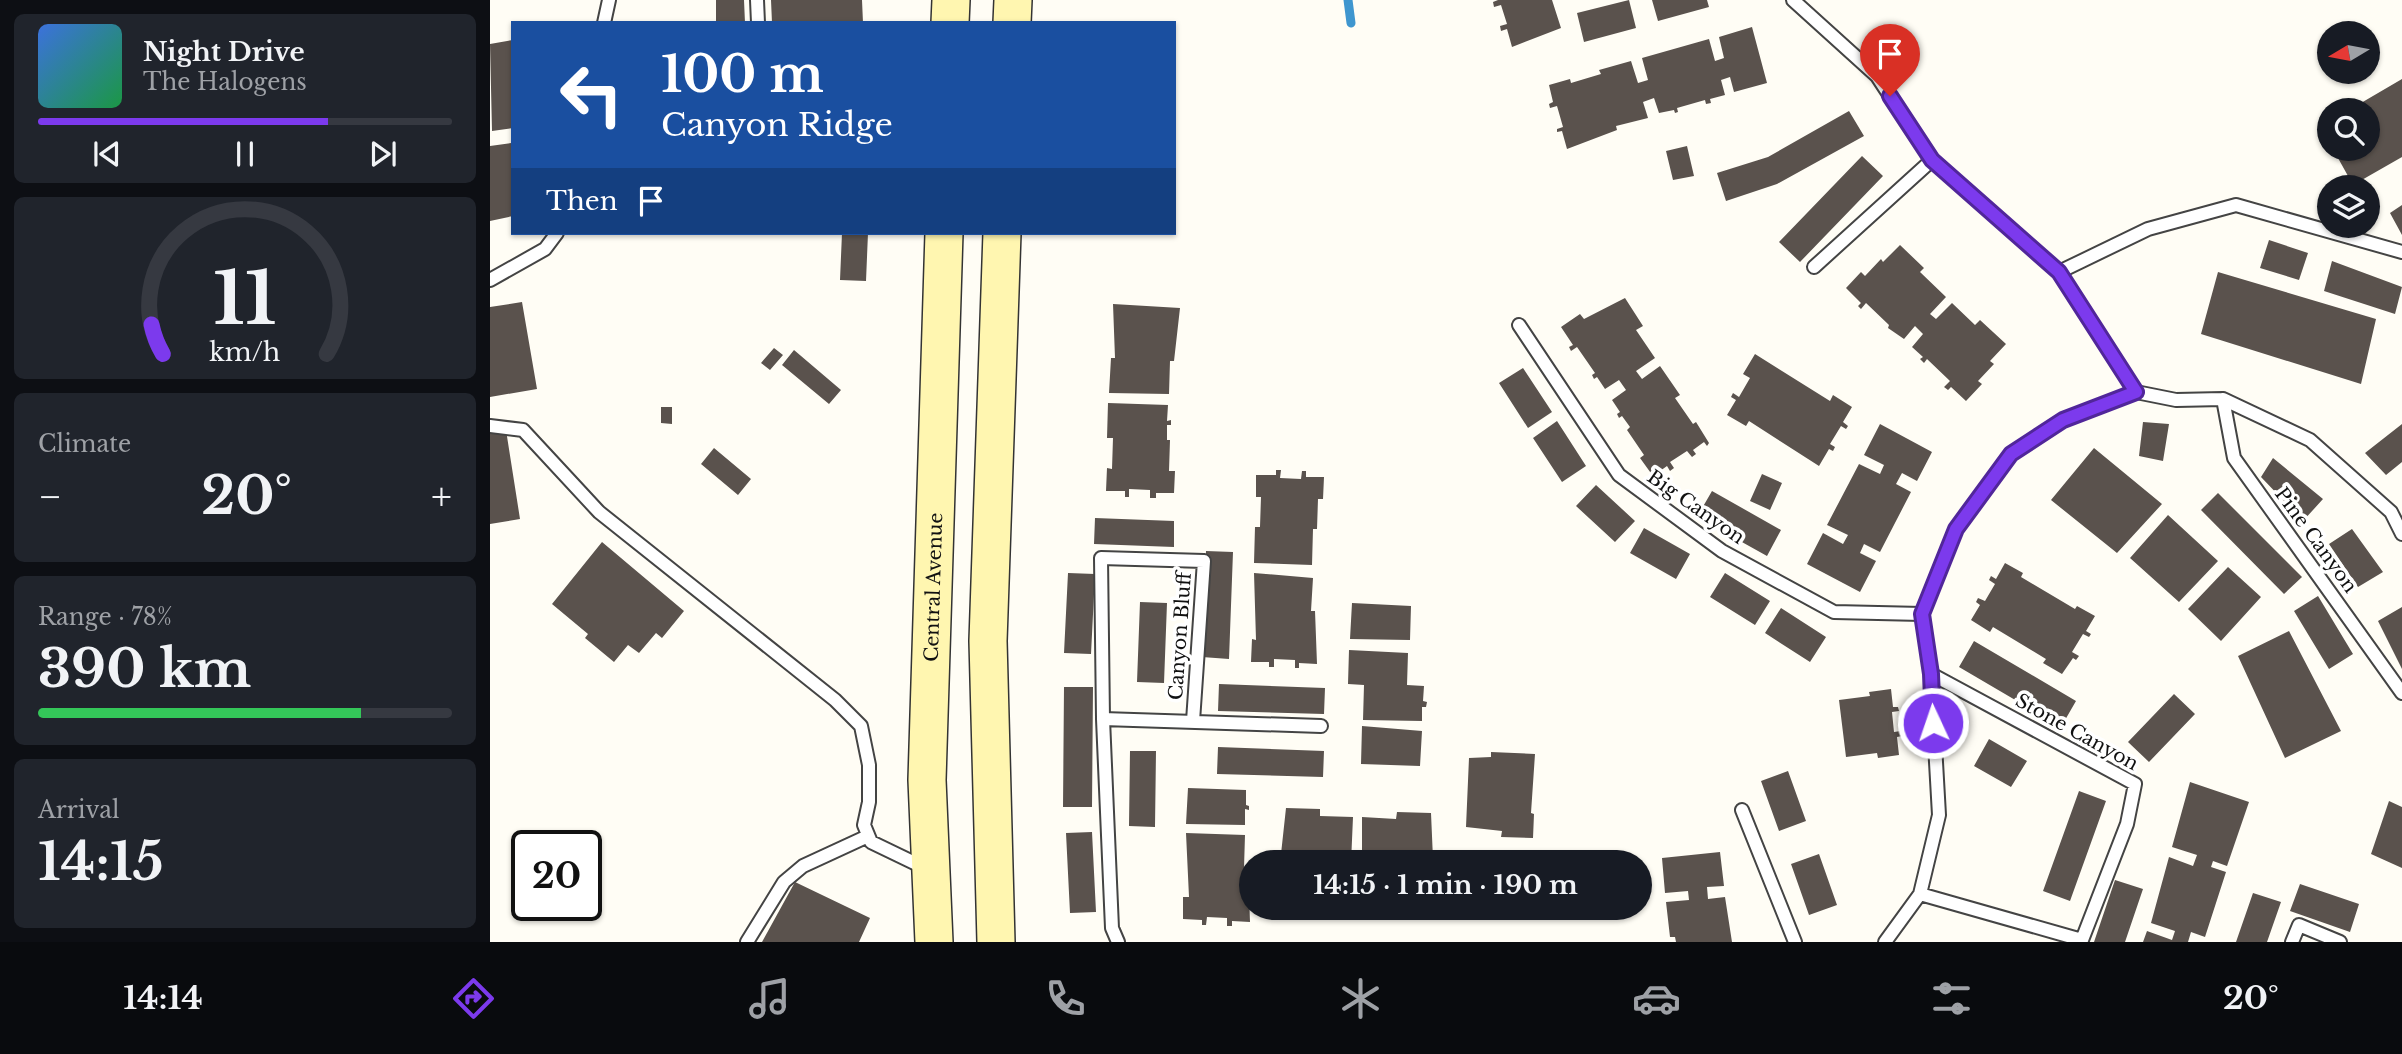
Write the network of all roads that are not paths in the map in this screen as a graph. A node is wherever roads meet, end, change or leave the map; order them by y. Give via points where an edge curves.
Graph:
1 (609, 0) edge
2 (757, 0) edge
3 (951, 0) edge
4 (1013, 0) edge
5 (1793, 0) edge
6 (604, 21) edge
7 (758, 21) edge
8 (950, 21) edge
9 (1012, 21) edge
10 (1932, 160) junction
11 (555, 235) edge
12 (944, 235) edge
13 (1002, 235) edge
14 (2402, 252) edge
15 (1814, 267) dead end
16 (2059, 272) junction
17 (490, 281) edge
18 (1520, 325) dead end
19 (2136, 392) junction
20 (2223, 399) junction
21 (939, 402) junction
22 (996, 407) junction
23 (490, 426) edge
24 (2402, 534) edge
25 (1922, 614) junction
26 (1931, 674) junction
27 (2402, 693) edge
28 (1104, 719) junction
29 (1193, 721) junction
30 (1321, 726) dead end
31 (1742, 810) dead end
32 (868, 836) junction
33 (930, 871) junction
34 (1920, 894) junction
35 (747, 942) edge
36 (934, 942) edge
37 (996, 942) edge
38 (1118, 942) edge
39 (1795, 942) edge
40 (1885, 942) edge
41 (2292, 942) edge
42 (2340, 942) edge

1 - 6 lane
2 - 7 lane
3 - 8 main road
4 - 9 main road
5 - 10 lane via 1877,76
10 - 15 lane
10 - 16 lane
11 - 17 lane via 545,249
12 - 21 main road, Central Avenue
13 - 22 main road
14 - 16 lane via 2236,205 2148,229
16 - 19 lane
18 - 25 lane, Big Canyon via 1619,475 1722,551 1834,612
19 - 20 lane via 2176,400
19 - 25 lane via 2063,420 2011,454 1956,529
20 - 24 lane via 2310,440 2391,512
20 - 27 lane, Pine Canyon via 2234,458
21 - 22 main road
21 - 33 main road, Central Avenue via 927,780
22 - 37 main road via 988,641
23 - 32 lane via 523,430 598,512 835,700 861,726 869,765 864,825
25 - 26 lane
26 - 34 lane via 1938,815
26 - 34 lane, Stone Canyon via 2135,784 2127,824 2082,940
28 - 29 lane, Canyon Bluff
28 - 29 lane, Canyon Bluff via 1101,558 1204,561
28 - 38 lane, Canyon Bluff via 1112,928
29 - 30 lane
31 - 39 lane
32 - 33 lane
32 - 35 lane via 803,866 784,882
33 - 36 main road, Central Avenue
34 - 40 lane
41 - 42 lane via 2300,925

